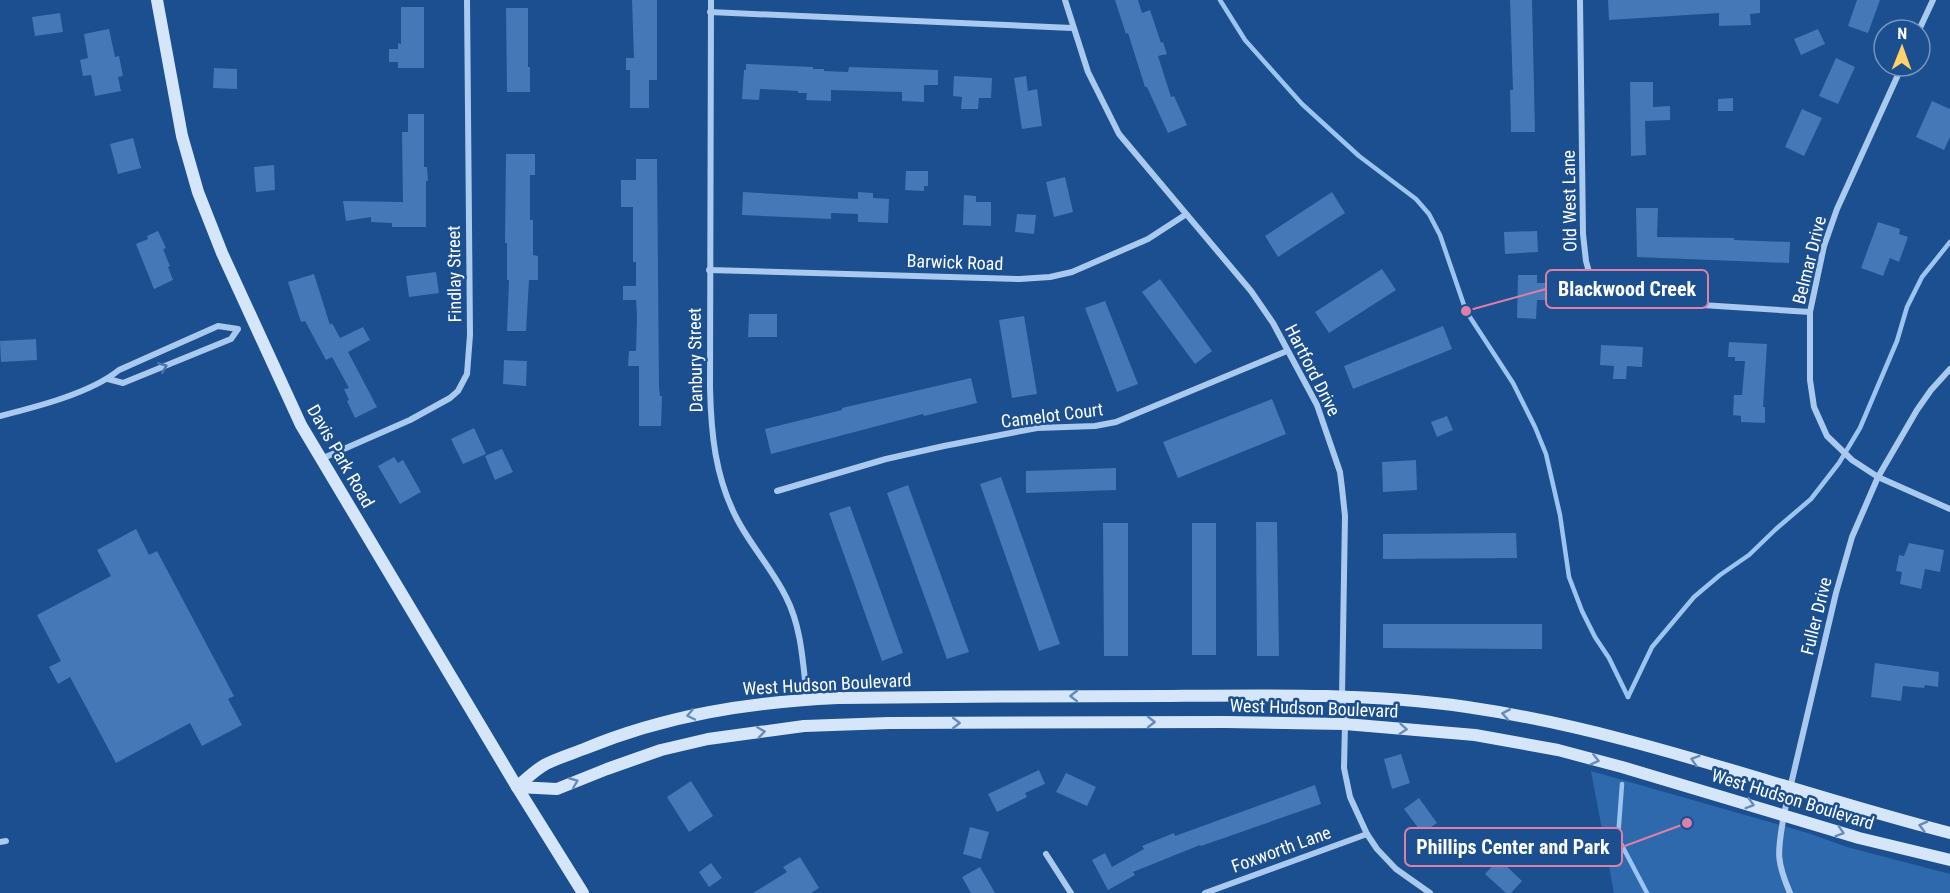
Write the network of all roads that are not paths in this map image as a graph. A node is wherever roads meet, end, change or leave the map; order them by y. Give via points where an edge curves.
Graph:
1 (157, 0) edge
2 (466, 0) edge
3 (711, 0) edge
4 (1065, 0) edge
5 (1580, 0) edge
6 (1933, 0) edge
7 (710, 12) junction
8 (1925, 18) edge
9 (1072, 28) junction
10 (1897, 78) edge
11 (1185, 215) junction
12 (710, 270) junction
13 (1810, 312) junction
14 (252, 320) junction
15 (238, 329) junction
16 (1287, 351) junction
17 (1950, 369) edge
18 (108, 379) junction
19 (0, 416) edge
20 (321, 459) junction
21 (1878, 477) junction
22 (777, 491) dead end
23 (1950, 509) edge
24 (1342, 696) junction
25 (807, 699) junction
26 (1344, 724) junction
27 (517, 787) junction
28 (1791, 789) junction
29 (1784, 814) junction
30 (1950, 833) edge
31 (1367, 834) junction
32 (1046, 854) dead end
33 (1950, 860) edge
34 (583, 893) edge
35 (1071, 893) edge
36 (1205, 893) edge
37 (1430, 893) edge
38 (1791, 893) edge

1 - 14 main road, Davis Park Road via 182,136 198,192
2 - 20 street, Findlay Street via 470,335 467,374 450,398
3 - 7 street, Danbury Street
4 - 9 street, Hartford Drive
5 - 13 street, Old West Lane via 1583,234 1592,283 1608,299
6 - 8 street
7 - 9 street
7 - 12 street, Danbury Street
9 - 11 street, Hartford Drive via 1088,72 1119,134
10 - 13 street, Belmar Drive via 1837,209 1824,246
11 - 12 street, Barwick Road via 1096,263 1050,277
11 - 16 street, Hartford Drive via 1251,291
12 - 25 street, Danbury Street via 711,421 717,465 737,520 786,597 802,651
13 - 21 street, Belmar Drive via 1810,380 1816,411 1827,436 1852,460
14 - 15 street
14 - 20 main road, Davis Park Road
15 - 18 street via 218,326 119,370
18 -> 15 street via 123,383 231,339
16 - 22 street, Camelot Court via 1116,422 1037,428 944,446
16 - 24 street, Hartford Drive via 1317,405 1340,472 1345,516
17 - 21 street, Fuller Drive via 1926,396
18 - 19 street via 45,405
20 - 27 main road, Davis Park Road
21 - 23 street, Belmar Drive
21 - 28 street, Fuller Drive via 1852,537 1836,593
24 -> 25 main road, West Hudson Boulevard
24 - 26 street, Hartford Drive
28 -> 24 main road, West Hudson Boulevard via 1623,738 1554,722 1466,707
25 -> 27 main road, West Hudson Boulevard via 733,706 642,728 544,765
27 -> 26 main road, West Hudson Boulevard via 557,789 661,750 708,739 804,726
26 -> 29 main road, West Hudson Boulevard via 1475,735 1558,750
26 - 31 street, Hartford Drive via 1346,783
27 - 34 main road, Davis Park Road
28 - 29 street, Fuller Drive
30 -> 28 main road, West Hudson Boulevard
29 -> 33 main road, West Hudson Boulevard via 1859,838
29 - 38 street, Fuller Drive via 1778,850 1782,874
31 - 36 street, Foxworth Lane
31 - 37 street, Hartford Drive via 1391,864
32 - 35 street

